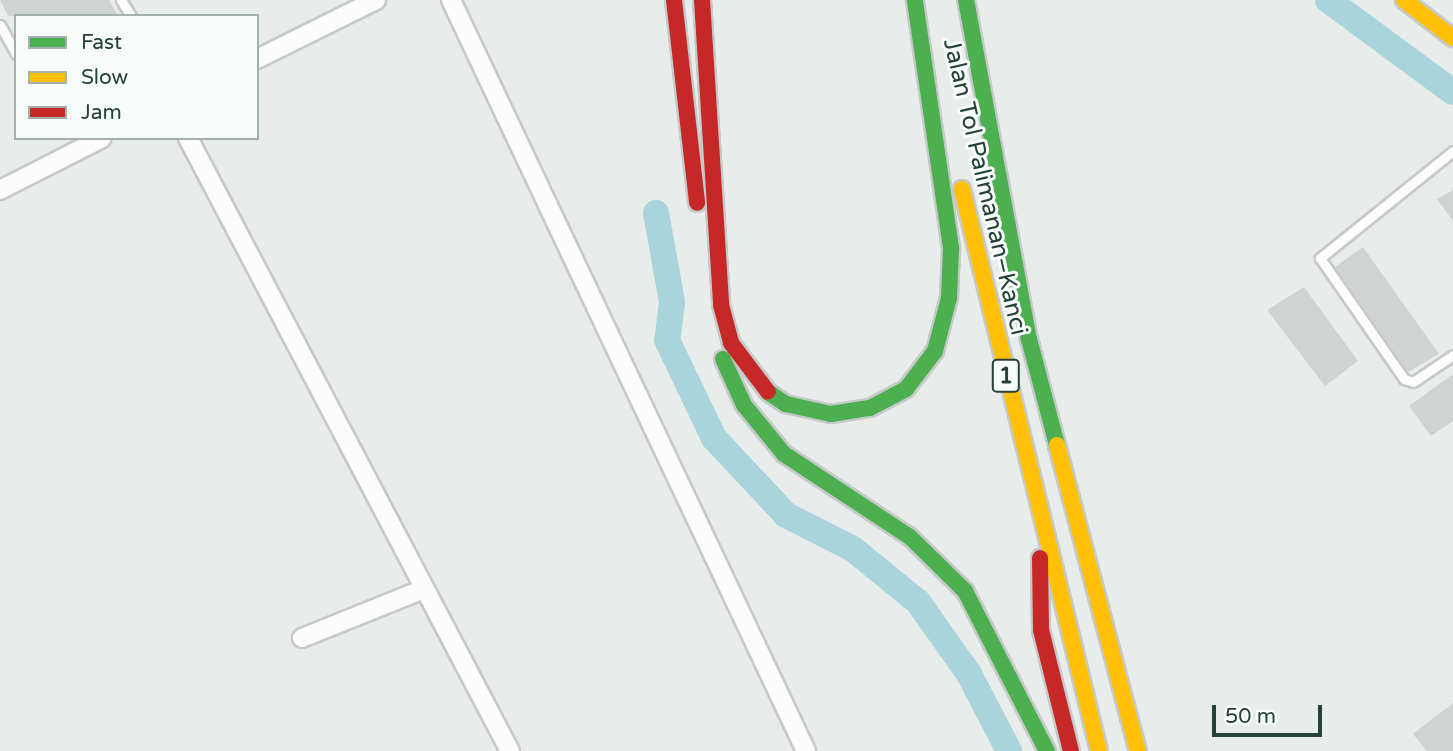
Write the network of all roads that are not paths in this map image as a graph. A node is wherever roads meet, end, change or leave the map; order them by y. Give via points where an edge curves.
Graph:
1 (376, 0) edge
2 (452, 0) edge
3 (674, 0) edge
4 (702, 0) edge
5 (916, 0) edge
6 (966, 0) edge
7 (1404, 0) edge
8 (0, 25) edge
9 (1453, 38) edge
10 (14, 50) edge
11 (259, 58) edge
12 (98, 140) edge
13 (189, 140) edge
14 (1453, 151) edge
15 (0, 190) edge
16 (1453, 355) edge
17 (1044, 517) junction
18 (424, 589) junction
19 (302, 638) dead end
20 (510, 751) edge
21 (806, 751) edge
22 (1047, 751) edge
23 (1071, 751) edge
24 (1099, 751) edge
25 (1138, 751) edge

1 - 11 street
2 - 21 street
3 - 22 highway via 716,340 727,374 784,454 910,537 965,591
4 - 5 highway via 720,293 731,343 762,388 786,404 831,414 870,408 906,388 935,351 949,299 950,248
5 - 17 highway, Jalan Tol Palimanan–Kanci / 1
6 - 25 highway, Jalan Tol Palimanan–Kanci / 1 via 1029,339
7 - 9 highway
8 - 10 lane
12 - 15 street
13 - 18 street
14 - 16 lane via 1320,258 1404,379 1413,382
17 - 23 highway via 1041,630
17 - 24 highway, Jalan Tol Palimanan–Kanci / 1
18 - 19 street
18 - 20 street

